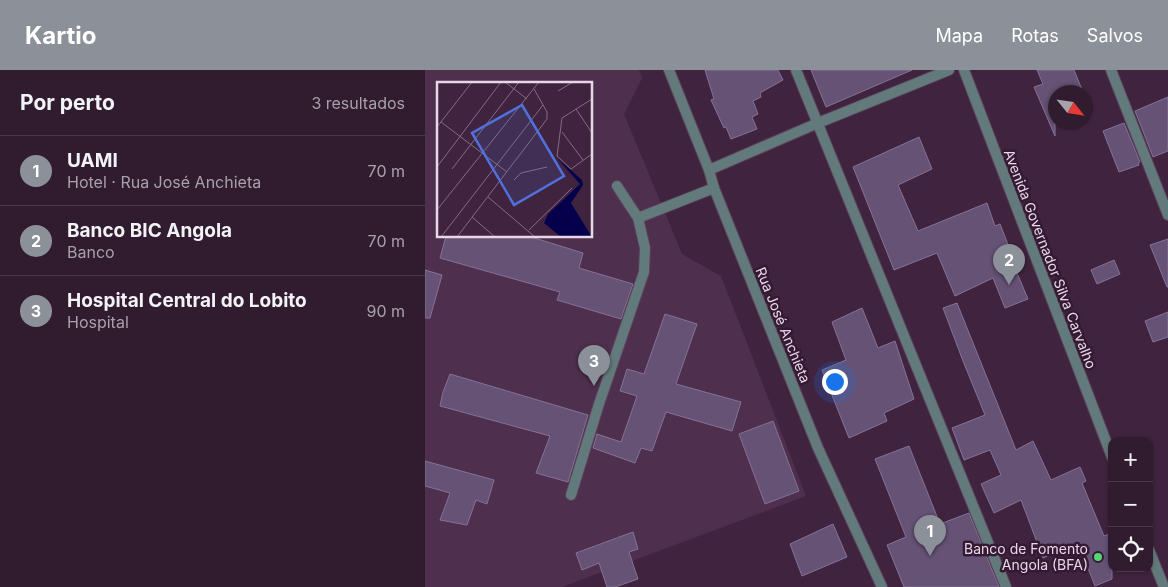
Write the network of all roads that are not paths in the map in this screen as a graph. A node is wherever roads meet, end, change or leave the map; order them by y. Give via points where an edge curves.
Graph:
1 (669, 70) edge
2 (796, 70) edge
3 (949, 70) edge
4 (964, 70) edge
5 (1111, 70) edge
6 (818, 123) junction
7 (709, 170) junction
8 (617, 186) dead end
9 (714, 188) junction
10 (1168, 215) edge
11 (639, 218) junction
12 (1108, 447) edge
13 (571, 495) dead end
14 (1153, 560) edge
15 (882, 587) edge
16 (1006, 587) edge
17 (1164, 587) edge

1 - 7 street, Rua José Anchieta
2 - 6 street
3 - 6 street
4 - 12 street, Avenida Governador Silva Carvalho
5 - 10 street
6 - 7 street
6 - 16 street
7 - 9 street, Rua José Anchieta
8 - 11 street
9 - 11 street
9 - 15 street, Rua José Anchieta via 818,448
11 - 13 street via 645,248 644,272
14 - 17 street

